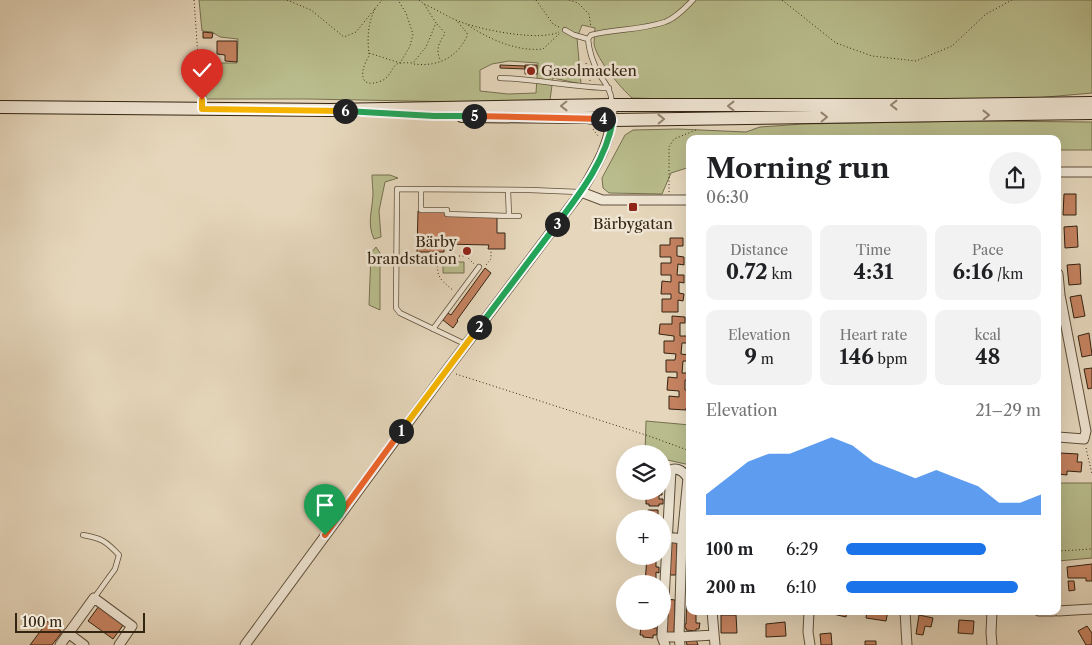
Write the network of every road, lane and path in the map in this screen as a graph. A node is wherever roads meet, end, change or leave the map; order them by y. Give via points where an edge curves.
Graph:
1 (194, 0) edge
2 (287, 0) edge
3 (382, 0) edge
4 (398, 0) edge
5 (419, 0) edge
6 (536, 0) edge
7 (569, 0) edge
8 (693, 0) edge
9 (782, 0) edge
10 (1012, 0) edge
11 (424, 4) junction
12 (374, 9) junction
13 (456, 19) junction
14 (436, 24) junction
15 (466, 24) junction
16 (564, 30) junction
17 (589, 37) junction
18 (368, 53) junction
19 (441, 62) junction
20 (400, 63) junction
21 (413, 64) junction
22 (500, 78) dead end
23 (609, 88) junction
24 (1092, 103) edge
25 (612, 105) junction
26 (0, 107) edge
27 (202, 109) junction
28 (330, 110) junction
29 (1092, 113) edge
30 (613, 120) junction
31 (699, 127) dead end
32 (1061, 172) edge
33 (1092, 172) edge
34 (421, 189) junction
35 (508, 190) junction
36 (581, 192) junction
37 (669, 200) junction
38 (686, 200) edge
39 (508, 216) junction
40 (519, 216) dead end
41 (465, 246) dead end
42 (452, 247) dead end
43 (491, 250) dead end
44 (437, 252) dead end
45 (438, 256) junction
46 (452, 256) junction
47 (466, 256) junction
48 (479, 267) junction
49 (458, 294) junction
50 (1061, 300) edge
51 (433, 329) junction
52 (465, 344) junction
53 (446, 371) junction
54 (1061, 437) edge
55 (1084, 439) junction
56 (686, 450) edge
57 (1092, 474) edge
58 (686, 475) edge
59 (668, 510) edge
60 (83, 535) dead end
61 (671, 537) edge
62 (686, 539) edge
63 (1092, 549) edge
64 (1061, 551) edge
65 (666, 565) edge
66 (94, 598) junction
67 (1092, 609) edge
68 (1061, 611) edge
69 (712, 615) edge
70 (809, 615) edge
71 (905, 615) edge
72 (992, 615) edge
73 (68, 633) junction
74 (714, 640) edge
75 (663, 641) edge
76 (680, 641) edge
77 (60, 645) edge
78 (84, 645) edge
79 (119, 645) edge
80 (245, 645) edge
81 (810, 645) edge
82 (907, 645) edge
83 (992, 645) edge

1 - 27 path
2 - 12 path via 311,10 344,37 356,32
3 - 12 path
4 - 20 path via 413,34
5 - 11 path
6 - 16 path via 553,24
7 - 17 path via 578,3 589,14
8 - 17 lane via 667,21
9 - 10 path via 836,43 872,56 916,61 952,46 986,14
11 - 13 path
11 - 14 path
12 - 18 path via 368,30
13 - 15 path
13 - 19 path via 468,36 454,55
14 - 19 path via 445,33 437,53
14 - 21 path via 426,47
15 - 16 path via 539,36
15 - 16 path via 484,35 526,49 543,49
16 - 17 lane
17 - 23 lane via 589,51
18 - 20 path
18 - 20 path via 362,77 369,83 381,81
19 - 21 path
20 - 21 path
22 - 23 lane
23 - 25 lane
24 -> 25 main road
25 -> 28 main road
25 - 30 street
26 - 27 main road
27 - 28 main road
28 - 30 main road
30 -> 29 main road
30 - 36 street via 598,165
31 - 37 path via 674,139 669,147
32 - 33 street
34 - 35 lane
34 - 39 lane via 421,210
34 - 51 lane via 397,188 396,308
35 - 36 lane
35 - 39 lane
36 - 37 street via 602,200
36 - 52 street
37 - 38 street
39 - 40 lane
41 - 47 path
42 - 46 path
43 - 48 path via 491,259 483,270
44 - 45 path
45 - 46 path
45 - 49 path via 440,280
46 - 47 path
47 - 48 path
48 - 49 lane
49 - 51 lane
50 - 55 street via 1086,431
51 - 52 lane
52 - 53 street
53 - 56 path
53 - 80 street
54 - 55 street
55 - 57 path
58 - 59 street via 674,468 670,470
60 - 66 lane via 107,542 119,555 115,569
61 - 62 street
62 - 76 street
63 - 64 path
65 - 75 street
66 - 73 street
66 - 79 street via 132,626
67 - 68 street
69 - 74 street
70 - 81 street
71 - 82 street
72 - 83 street
73 - 77 street
73 - 78 street
74 - 76 street
75 - 76 street

